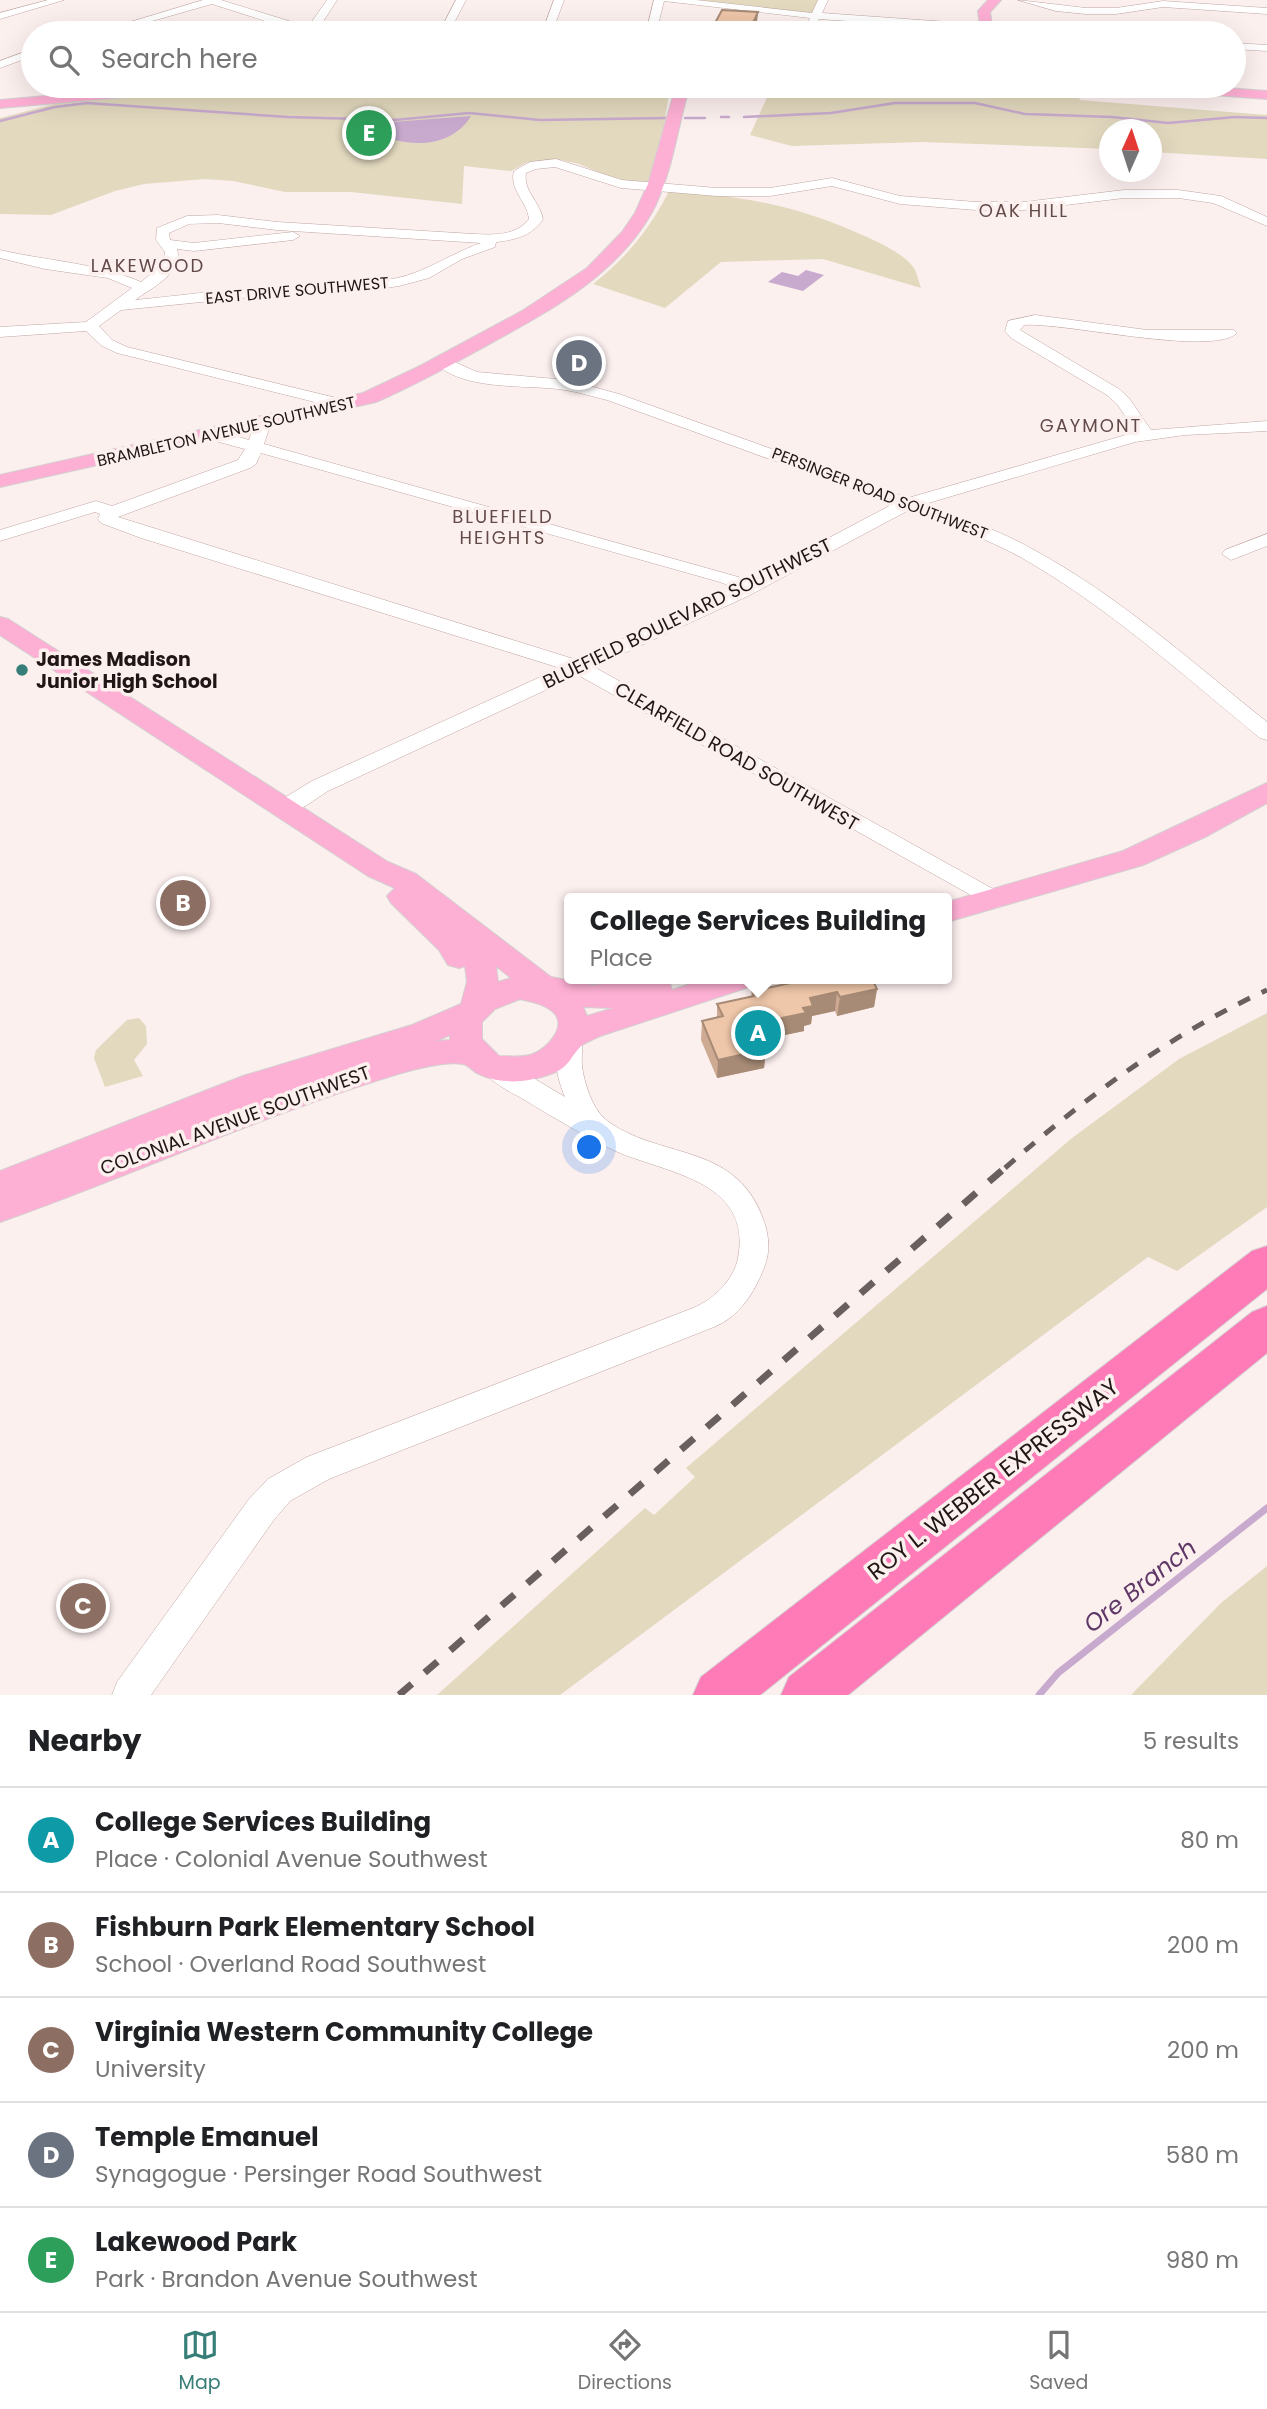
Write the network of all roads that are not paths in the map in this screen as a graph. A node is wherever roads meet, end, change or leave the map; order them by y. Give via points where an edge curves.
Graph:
1 (59, 0) edge
2 (212, 0) edge
3 (332, 0) edge
4 (461, 0) edge
5 (559, 0) edge
6 (659, 0) edge
7 (668, 0) edge
8 (823, 0) edge
9 (995, 0) edge
10 (1023, 0) edge
11 (1267, 11) edge
12 (3, 13) edge
13 (816, 16) junction
14 (140, 21) edge
15 (276, 21) edge
16 (319, 21) edge
17 (450, 21) edge
18 (551, 21) edge
19 (654, 21) edge
20 (814, 21) edge
21 (873, 21) edge
22 (985, 21) edge
23 (1246, 47) edge
24 (1267, 48) edge
25 (21, 56) edge
26 (21, 62) edge
27 (2, 63) edge
28 (1246, 93) edge
29 (1267, 95) edge
30 (66, 98) edge
31 (679, 98) edge
32 (0, 104) edge
33 (654, 187) junction
34 (1267, 222) edge
35 (338, 229) junction
36 (510, 237) junction
37 (167, 244) junction
38 (0, 254) edge
39 (143, 288) junction
40 (117, 306) junction
41 (1017, 322) joint
42 (90, 326) junction
43 (0, 332) edge
44 (1229, 333) dead end
45 (443, 362) junction
46 (347, 405) junction
47 (263, 423) junction
48 (1259, 427) edge
49 (1146, 434) junction
50 (210, 435) junction
51 (1267, 445) edge
52 (256, 446) junction
53 (0, 481) edge
54 (909, 503) junction
55 (111, 512) junction
56 (0, 536) edge
57 (1267, 539) edge
58 (1231, 554) dead end
59 (750, 587) junction
60 (0, 624) edge
61 (579, 667) junction
62 (1267, 733) edge
63 (1267, 792) edge
64 (284, 808) junction
65 (387, 879) junction
66 (994, 900) junction
67 (952, 911) edge
68 (680, 984) edge
69 (695, 984) edge
70 (724, 984) edge
71 (550, 992) junction
72 (464, 1015) junction
73 (571, 1039) junction
74 (494, 1067) junction
75 (368, 1073) junction
76 (593, 1124) junction
77 (0, 1186) edge
78 (0, 1207) edge
79 (1267, 1264) edge
80 (1267, 1326) edge
81 (130, 1695) edge
82 (719, 1695) edge
83 (807, 1695) edge

1 - 12 street
2 - 14 street
2 - 15 street
3 - 16 street
4 - 17 street
5 - 18 street
6 - 19 street
7 - 13 street
8 - 13 street
9 - 22 main road via 984,11
10 - 11 street via 1086,11 1171,4
13 - 20 street
13 - 21 street
23 - 24 street
25 - 27 street
26 - 27 street
28 - 29 main road
30 - 32 main road
31 - 33 main road, BRAMBLETON AVENUE SOUTHWEST
33 - 34 street via 755,193 832,183 900,200 1002,206 1124,194 1178,194 1216,200
33 - 36 street, EAST DRIVE SOUTHWEST via 610,181 563,164 541,163 520,171 518,183 536,219
33 - 45 main road, BRAMBLETON AVENUE SOUTHWEST via 626,240 589,275 546,306
35 - 36 street via 469,239
35 - 37 street via 194,247
35 - 37 street via 198,220 165,229 161,236
36 - 40 street, EAST DRIVE SOUTHWEST via 400,282
37 - 39 street via 172,252 170,265
38 - 39 street via 111,274
39 - 40 street
40 - 42 street
41 - 44 street via 1150,334
41 - 49 street via 1011,328 1016,335 1113,392
42 - 43 street
42 - 46 street via 122,350
45 - 46 main road, BRAMBLETON AVENUE SOUTHWEST
45 - 54 street, PERSINGER ROAD SOUTHWEST via 475,377 567,386 613,397
46 - 47 main road, BRAMBLETON AVENUE SOUTHWEST
47 - 50 main road, BRAMBLETON AVENUE SOUTHWEST
47 - 52 street
48 - 49 street, BLUEFIELD BOULEVARD SOUTHWEST
48 - 51 street
49 - 54 street, BLUEFIELD BOULEVARD SOUTHWEST
50 - 52 street
50 - 53 main road, BRAMBLETON AVENUE SOUTHWEST
52 - 55 street via 250,460 231,471
52 - 59 street
54 - 59 street, BLUEFIELD BOULEVARD SOUTHWEST
54 - 62 street, PERSINGER ROAD SOUTHWEST via 1047,563
55 - 56 street via 96,506
55 - 61 street, CLEARFIELD ROAD SOUTHWEST via 107,519 190,547
57 - 58 street
59 - 61 street, BLUEFIELD BOULEVARD SOUTHWEST
60 - 64 main road
61 - 64 street, BLUEFIELD BOULEVARD SOUTHWEST via 320,786
61 - 66 street, CLEARFIELD ROAD SOUTHWEST
63 - 66 main road via 1133,858
64 - 65 main road
65 - 71 main road via 406,881
65 - 72 main road via 450,942 459,957 465,992 457,1009
65 - 72 main road via 455,932 476,955 484,986
66 - 67 main road
68 - 71 main road via 603,999
69 - 71 main road via 621,1004 585,1005
70 - 73 main road via 589,1027
71 - 72 main road via 508,989
71 - 73 main road via 573,1015
72 - 74 main road via 465,1031
72 - 77 main road, COLONIAL AVENUE SOUTHWEST via 254,1085
73 - 74 main road via 545,1063 523,1069
73 - 76 street via 570,1081
74 - 75 main road via 489,1073 444,1064
74 - 75 main road, COLONIAL AVENUE SOUTHWEST via 428,1053
74 - 76 street
75 - 78 main road, COLONIAL AVENUE SOUTHWEST via 243,1114
76 - 81 street via 620,1140 701,1170 729,1190 750,1219 756,1248 739,1290 718,1311 687,1325 355,1453 279,1490
79 - 82 highway, ROY L. WEBBER EXPRESSWAY
80 - 83 highway

